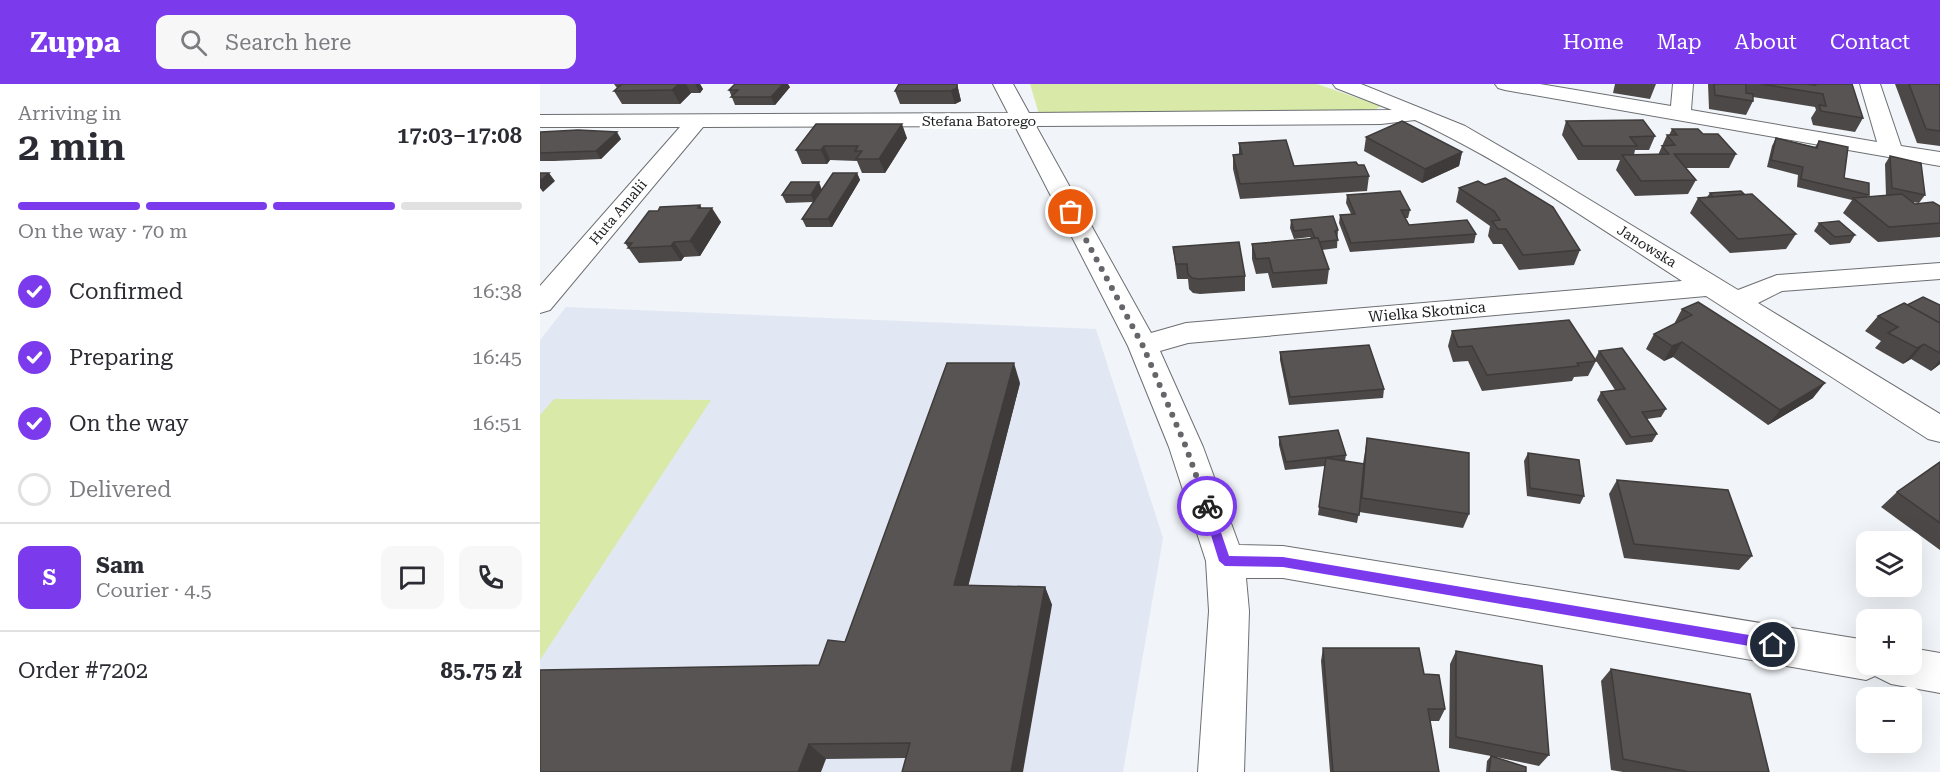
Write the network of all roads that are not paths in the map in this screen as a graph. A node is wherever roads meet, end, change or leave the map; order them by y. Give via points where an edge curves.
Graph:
1 (1003, 84) edge
2 (1388, 84) edge
3 (1505, 84) edge
4 (1683, 84) edge
5 (1870, 84) edge
6 (1352, 87) edge
7 (1418, 113) junction
8 (1680, 114) junction
9 (540, 121) edge
10 (697, 121) junction
11 (1022, 121) junction
12 (1891, 150) junction
13 (1940, 159) edge
14 (1940, 271) edge
15 (1724, 295) junction
16 (540, 304) edge
17 (1143, 346) junction
18 (1940, 429) edge
19 (1225, 561) junction
20 (1856, 658) edge
21 (1922, 670) edge
22 (1940, 673) edge
23 (1221, 772) edge

1 - 11 street
2 - 6 street
3 - 8 street
4 - 8 street
5 - 12 street
6 - 7 street, Janowska
7 - 11 street, Stefana Batorego via 1381,118
7 - 15 street, Janowska via 1531,174
8 - 12 street
9 - 10 street, Stefana Batorego
10 - 11 street, Stefana Batorego
10 - 16 street, Huta Amalii
11 - 17 street
12 - 13 street
14 - 15 street, Wielka Skotnica via 1777,283
15 - 17 street, Wielka Skotnica via 1186,333
15 - 18 street, Janowska
17 - 19 street via 1186,447
19 - 20 street via 1283,562
19 - 23 street via 1229,611
21 - 22 street

